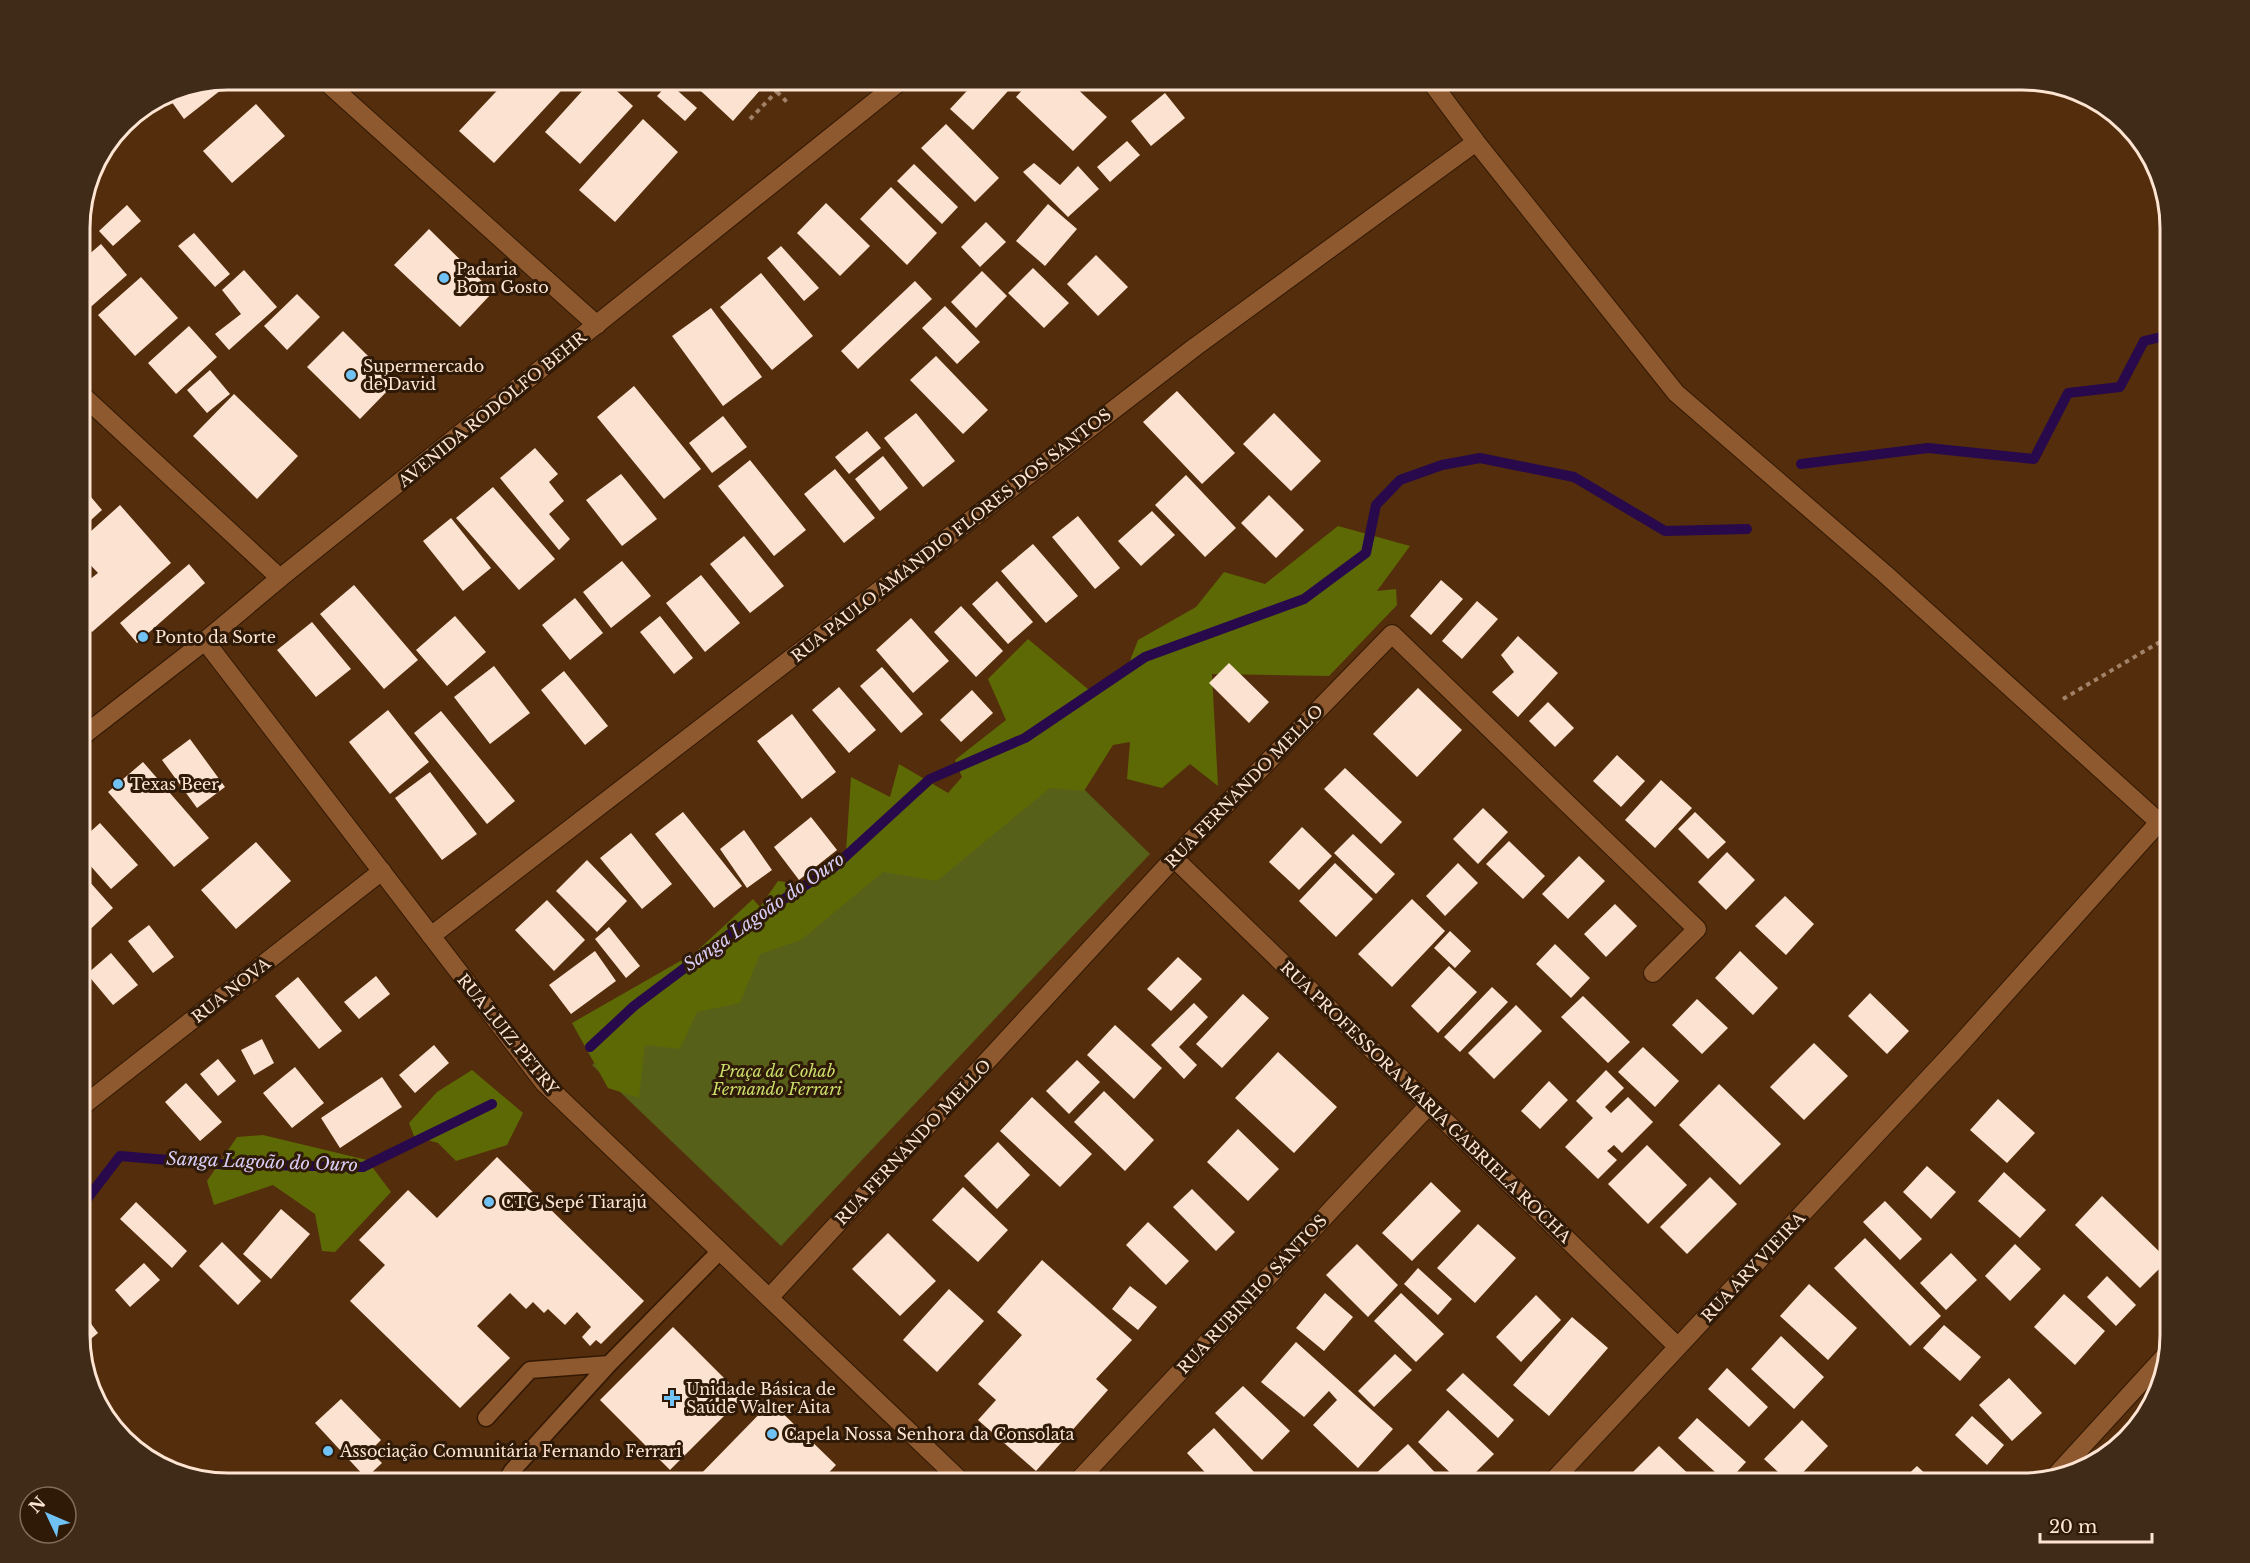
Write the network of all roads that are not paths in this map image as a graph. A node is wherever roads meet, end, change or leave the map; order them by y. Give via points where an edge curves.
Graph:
1 (334, 90) edge
2 (891, 90) edge
3 (1437, 90) edge
4 (1476, 142) junction
5 (597, 326) junction
6 (90, 402) edge
7 (280, 578) junction
8 (205, 641) junction
9 (90, 730) edge
10 (2160, 816) edge
11 (2160, 830) edge
12 (1174, 858) junction
13 (382, 871) junction
14 (431, 936) junction
15 (1653, 973) dead end
16 (90, 1100) edge
17 (1429, 1105) junction
18 (720, 1251) junction
19 (769, 1298) junction
20 (1678, 1347) junction
21 (609, 1364) junction
22 (2156, 1366) edge
23 (486, 1418) dead end
24 (2064, 1467) edge
25 (511, 1473) edge
26 (952, 1473) edge
27 (1086, 1473) edge
28 (1561, 1473) edge

1 - 5 street
2 - 5 street, AVENIDA RODOLFO BEHR
3 - 4 street
4 - 10 street via 1676,393
4 - 14 street, RUA PAULO AMANDIO FLORES DOS SANTOS via 1195,347
5 - 7 street, AVENIDA RODOLFO BEHR
6 - 7 street
7 - 8 street, AVENIDA RODOLFO BEHR
8 - 9 street, AVENIDA RODOLFO BEHR
8 - 13 street, RUA LUIZ PETRY
11 - 20 street, RUA ARY VIEIRA
12 - 15 street, RUA FERNANDO MELLO via 1392,634 1697,929
12 - 17 street, RUA PROFESSORA MARIA GABRIELA ROCHA
12 - 19 street, RUA FERNANDO MELLO
13 - 14 street, RUA LUIZ PETRY
13 - 16 street, RUA NOVA
14 - 18 street, RUA LUIZ PETRY via 544,1083
17 - 20 street, RUA PROFESSORA MARIA GABRIELA ROCHA
17 - 27 street, RUA RUBINHO SANTOS
18 - 19 street, RUA LUIZ PETRY
18 - 21 lane
19 - 26 street, RUA LUIZ PETRY
20 - 28 street, RUA ARY VIEIRA
21 - 23 lane via 530,1370
21 - 25 lane
22 - 24 street

